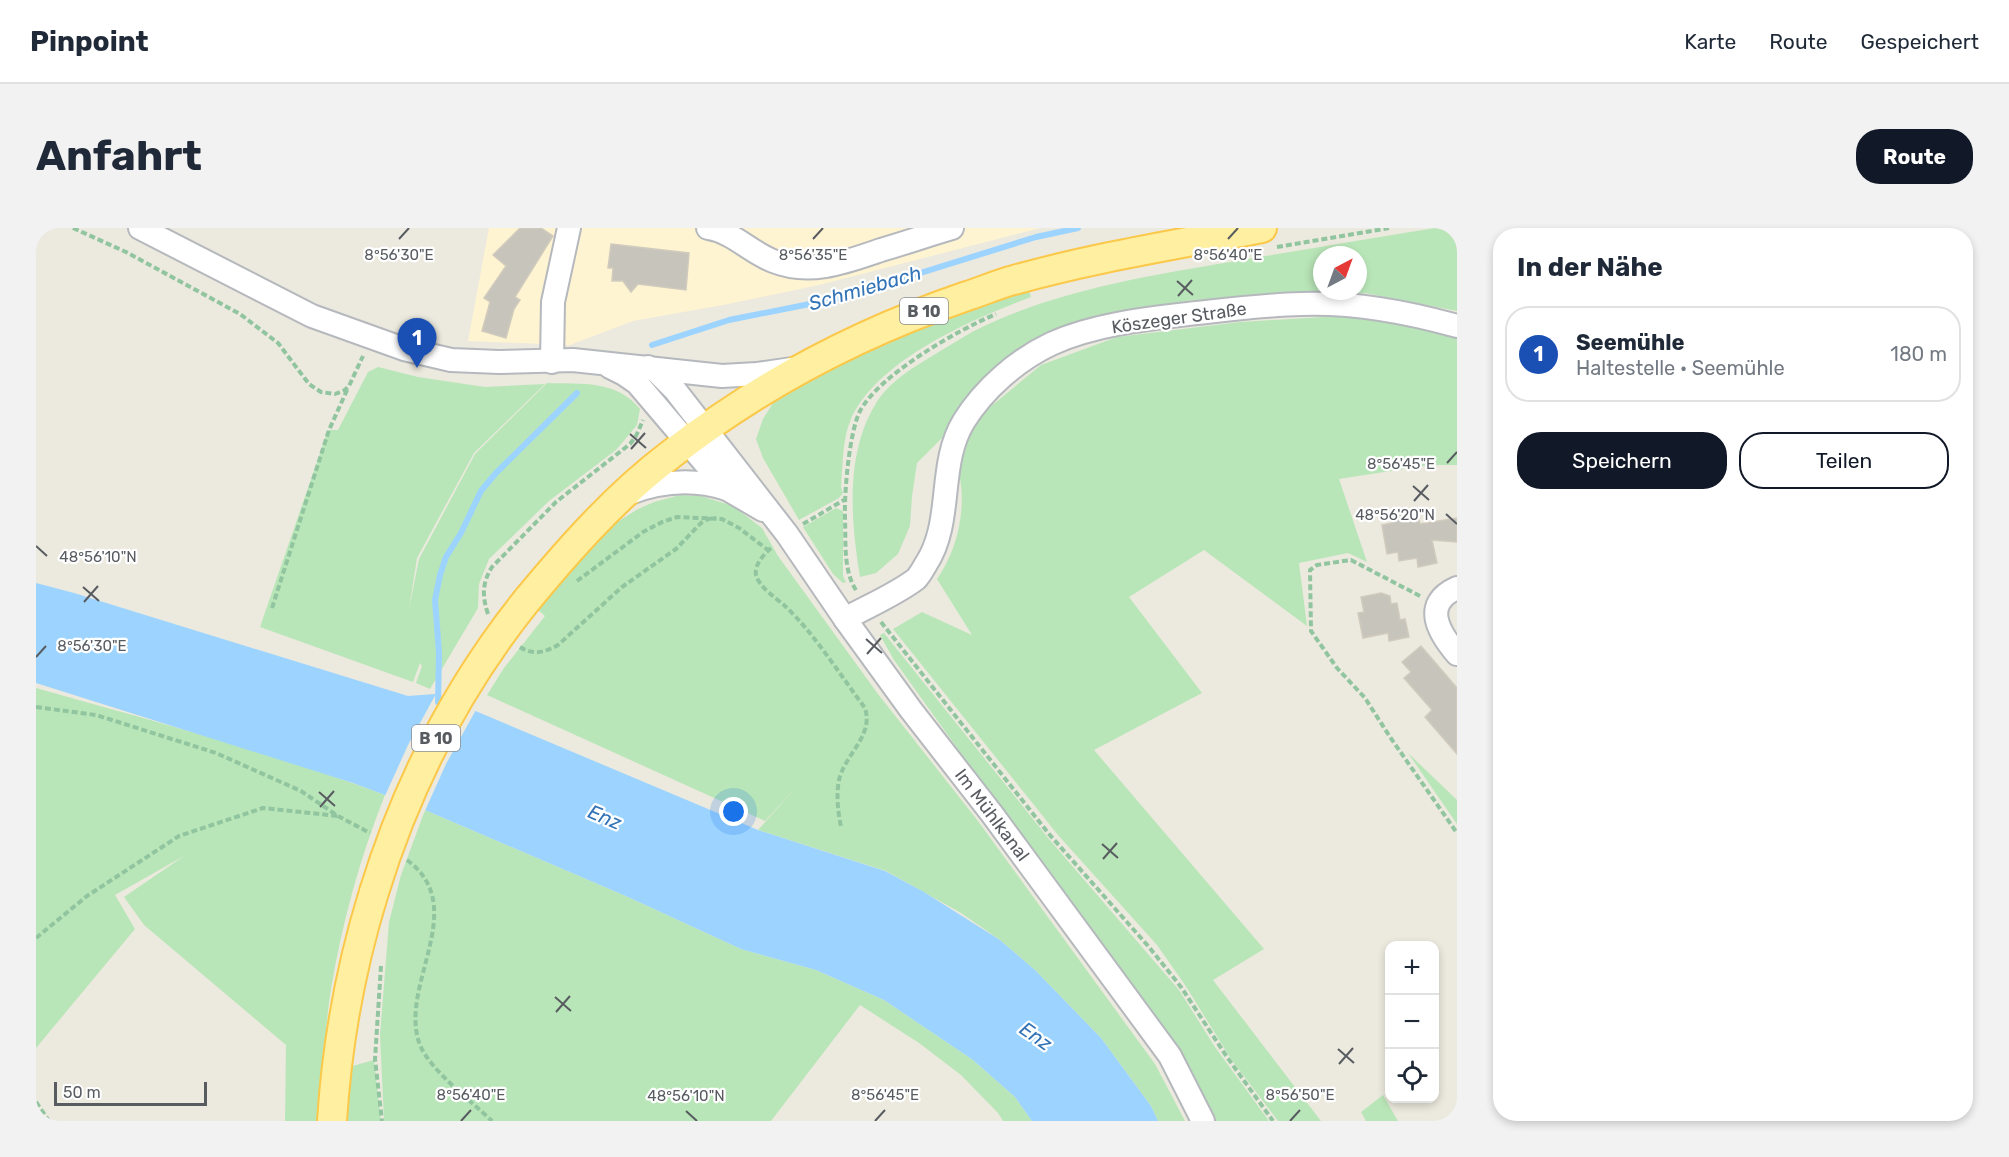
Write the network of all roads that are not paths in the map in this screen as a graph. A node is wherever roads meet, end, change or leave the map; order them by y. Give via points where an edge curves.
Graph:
1 (140, 228) edge
2 (569, 228) edge
3 (708, 228) edge
4 (952, 228) edge
5 (1262, 228) edge
6 (1457, 326) edge
7 (563, 361) junction
8 (600, 363) junction
9 (648, 367) junction
10 (804, 367) junction
11 (696, 435) junction
12 (727, 489) junction
13 (626, 494) junction
14 (772, 515) junction
15 (1457, 588) edge
16 (845, 619) junction
17 (1457, 654) edge
18 (332, 1121) edge
19 (1203, 1121) edge

1 - 7 street via 312,316 404,350 450,360
2 - 7 street via 553,302
3 - 4 street via 731,235 774,261 808,268 832,266
5 - 10 main road, B 10 via 1012,280 906,317
6 - 16 street, Köszeger Straße via 1363,307 1302,303 1152,318 1052,344 1006,373 964,421 949,463 939,539 918,577
7 - 8 street
8 - 9 street
8 - 11 street via 637,383
9 - 10 street via 734,376
9 - 11 street via 665,379
10 - 11 main road, B 10 via 763,389
11 - 12 street, Im Mühlkanal
11 - 13 main road, B 10
11 - 14 street, Im Mühlkanal
12 - 13 street via 675,482
12 - 14 street, Im Mühlkanal
13 - 18 main road, B 10, bridge via 527,600 484,657 436,739 396,825 363,926 348,994
14 - 16 street, Im Mühlkanal
15 - 17 street via 1446,594 1436,616 1438,627
16 - 19 street, Im Mühlkanal via 1170,1056

